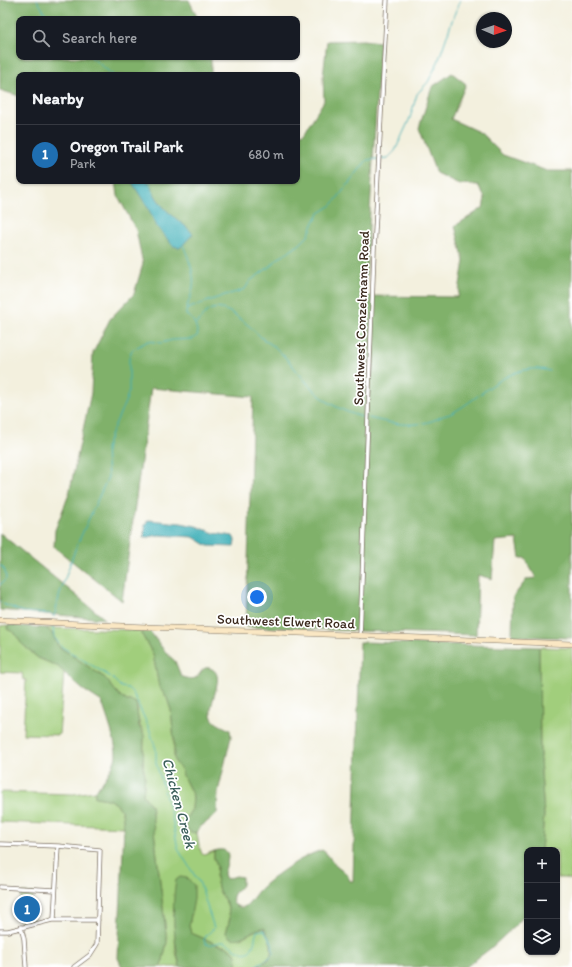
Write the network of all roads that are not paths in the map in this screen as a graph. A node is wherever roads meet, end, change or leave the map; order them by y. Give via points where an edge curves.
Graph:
1 (387, 0) edge
2 (0, 620) edge
3 (360, 636) junction
4 (572, 644) edge
5 (0, 844) edge
6 (58, 846) junction
7 (0, 888) edge
8 (55, 890) junction
9 (54, 919) junction
10 (98, 920) junction
11 (21, 927) junction
12 (0, 931) edge
13 (26, 967) edge
14 (74, 967) edge

1 - 3 street, Southwest Conzelmann Road
2 - 3 main road, Southwest Elwert Road
3 - 4 main road, Southwest Elwert Road
5 - 6 street
6 - 8 street
6 - 10 street via 100,850
7 - 8 street
8 - 9 street
9 - 10 street
9 - 11 street
10 - 14 street via 96,948
11 - 12 street
11 - 13 street

